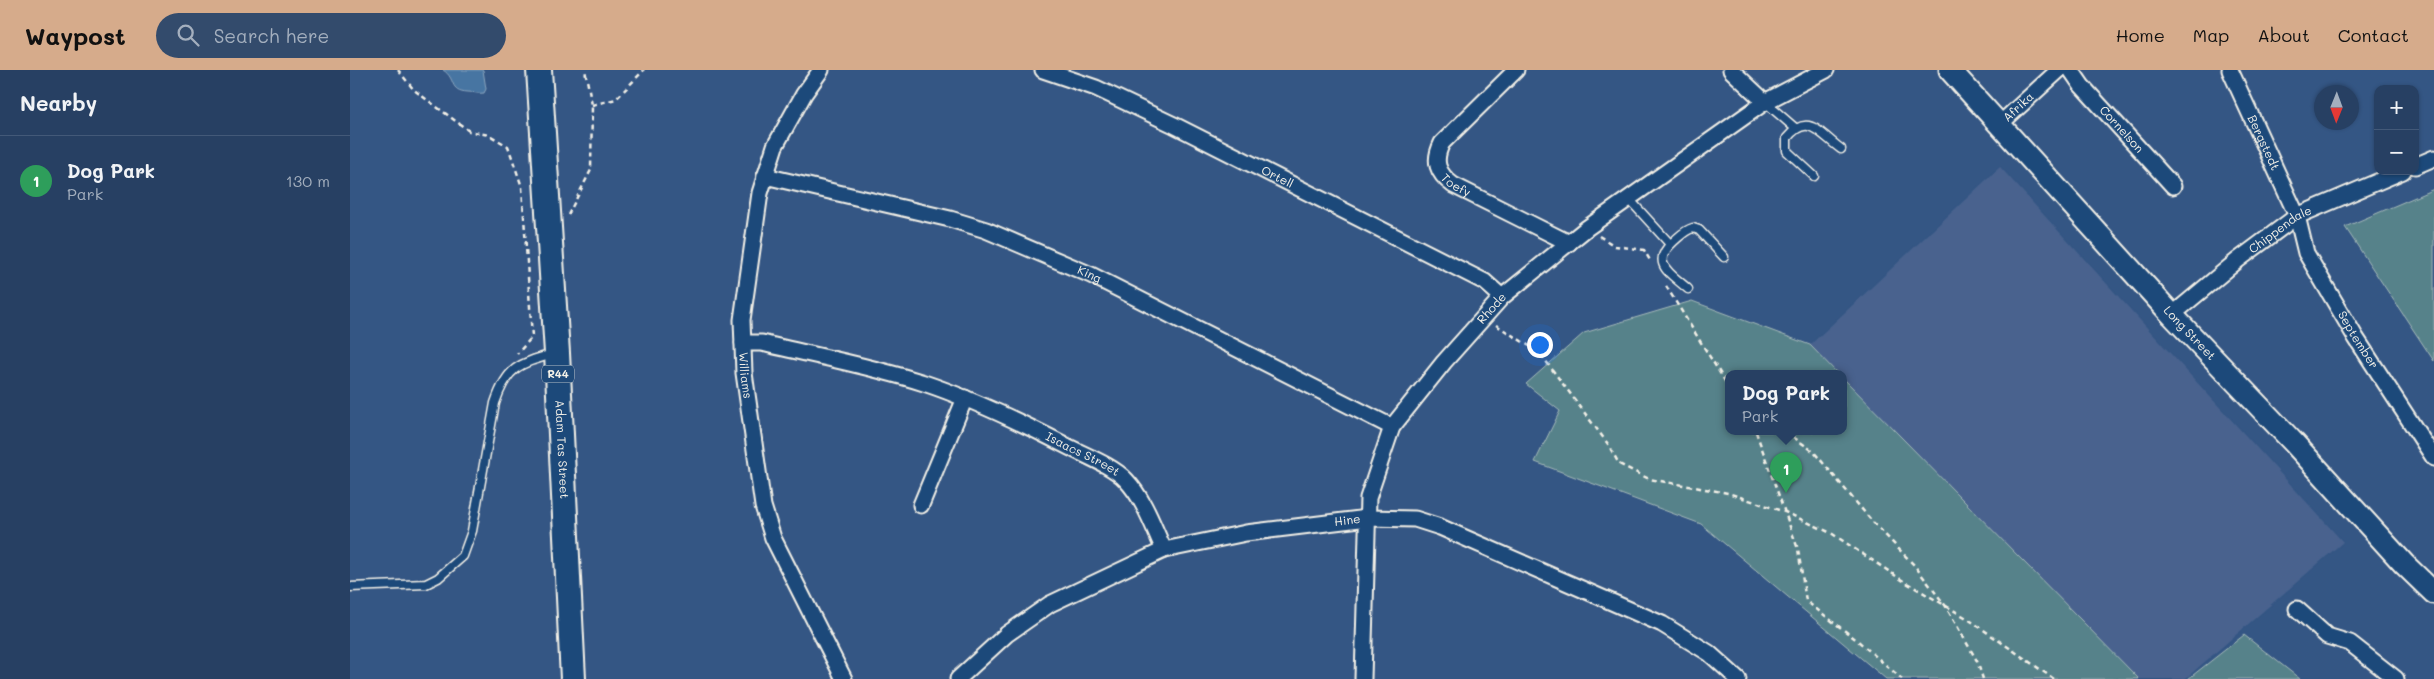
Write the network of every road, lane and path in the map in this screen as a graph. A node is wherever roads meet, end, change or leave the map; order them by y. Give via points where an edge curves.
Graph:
1 (398, 70) edge
2 (539, 70) edge
3 (585, 70) edge
4 (644, 70) edge
5 (821, 70) edge
6 (1043, 70) edge
7 (1731, 70) edge
8 (1826, 70) edge
9 (1950, 70) edge
10 (2059, 70) edge
11 (2071, 70) edge
12 (2230, 70) edge
13 (1513, 71) edge
14 (1766, 102) junction
15 (592, 105) junction
16 (2000, 124) junction
17 (1795, 128) junction
18 (1841, 149) dead end
19 (2434, 158) edge
20 (2419, 164) edge
21 (2394, 175) edge
22 (765, 176) junction
23 (1814, 176) dead end
24 (2174, 186) dead end
25 (1628, 199) junction
26 (2297, 216) junction
27 (563, 223) dead end
28 (1588, 228) junction
29 (1569, 243) junction
30 (1670, 244) junction
31 (1724, 257) dead end
32 (1653, 265) dead end
33 (1662, 280) dead end
34 (1688, 289) dead end
35 (1502, 297) junction
36 (2172, 315) junction
37 (1484, 318) junction
38 (743, 343) junction
39 (557, 353) junction
40 (517, 368) junction
41 (1725, 381) edge
42 (965, 398) junction
43 (1392, 427) junction
44 (1757, 435) edge
45 (1790, 435) edge
46 (2434, 458) edge
47 (921, 505) dead end
48 (1785, 512) junction
49 (1368, 518) junction
50 (1164, 550) junction
51 (350, 587) edge
52 (2434, 593) edge
53 (1945, 605) junction
54 (2298, 609) dead end
55 (573, 679) edge
56 (844, 679) edge
57 (958, 679) edge
58 (1363, 679) edge
59 (1738, 679) edge
60 (1902, 679) edge
61 (1983, 679) edge
62 (2054, 679) edge
63 (2396, 679) edge

1 - 40 path via 414,90 469,131 489,135 508,146 522,187 532,338 516,354
2 - 39 main road, Adam Tas Street / R44
3 - 15 path
4 - 15 path via 616,98
5 - 22 street, Williams via 775,146
6 - 35 street, Ortell via 1096,88 1174,125 1485,282
7 - 14 street
8 - 14 street, Rhode
9 - 16 street, Long Street
10 - 16 street, Afrika
11 - 24 street, Cornelson
12 - 26 street, Bergstedt
13 - 29 street, Toefy via 1442,143 1437,154 1437,166 1441,176 1453,185
14 - 17 lane
14 - 25 street, Rhode
15 - 27 path via 591,170
16 - 36 street, Long Street
17 - 18 lane via 1809,125
17 - 23 lane via 1787,138 1787,151
19 - 20 street
21 - 26 street, Chippendale
22 - 38 street, Williams via 743,300
22 - 43 street, King via 986,230 1091,275
25 - 28 street, Rhode
25 - 30 lane
26 - 36 street, Chippendale
26 - 46 street, September via 2306,253 2361,347
28 - 29 street, Rhode
28 - 32 path via 1615,246 1644,250
29 - 35 street, Rhode
30 - 31 lane via 1693,228 1699,230
30 - 34 lane via 1662,254 1661,262
33 - 41 path
35 - 37 street, Rhode
36 - 52 street, Long Street
37 - 43 street, Rhode
37 - 48 path via 1539,352 1608,444 1619,464 1649,479 1728,493
38 - 42 street, Isaacs Street via 762,343 880,370
38 - 56 street, Williams via 744,373 763,506 773,538
39 - 40 lane
39 - 55 main road, Adam Tas Street / R44
40 - 51 lane via 508,374 495,403 472,531 463,556 426,584
42 - 47 street
42 - 50 street, Isaacs Street via 1047,436 1124,478 1139,497
43 - 49 street, Rhode via 1368,498
44 - 48 path
45 - 53 path via 1813,451
48 - 53 path via 1830,533
48 - 60 path via 1798,549 1806,601 1858,640
49 - 50 street, Hine via 1246,533
49 - 58 street, Rhode
49 - 59 street, Hine via 1415,520 1440,527 1598,594 1662,624 1709,653
50 - 57 street, Hine via 1050,604 1007,634
53 - 61 path via 1977,661
53 - 62 path
54 - 63 street via 2327,636 2350,643

